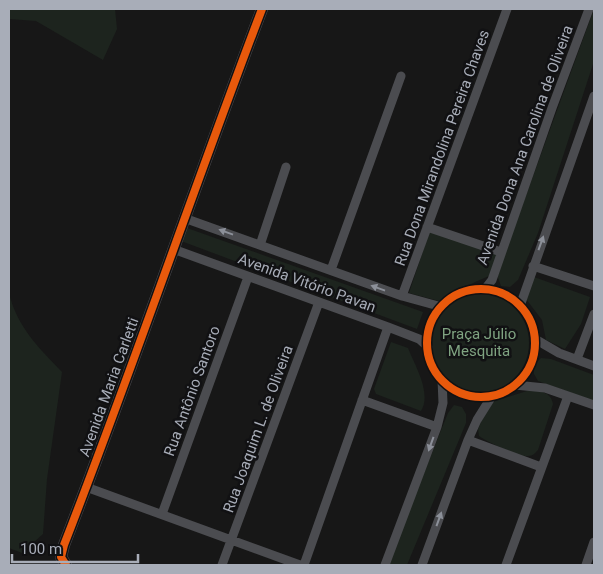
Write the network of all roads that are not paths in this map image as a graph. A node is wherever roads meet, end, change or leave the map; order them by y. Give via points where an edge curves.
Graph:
1 (262, 9) edge
2 (508, 9) edge
3 (589, 9) edge
4 (401, 76) dead end
5 (594, 96) edge
6 (286, 167) dead end
7 (184, 218) junction
8 (427, 227) junction
9 (260, 245) junction
10 (173, 249) junction
11 (501, 252) junction
12 (534, 266) junction
13 (331, 270) junction
14 (248, 277) junction
15 (594, 286) edge
16 (485, 290) junction
17 (402, 296) junction
18 (319, 302) junction
19 (520, 306) junction
20 (442, 307) junction
21 (594, 314) edge
22 (388, 327) junction
23 (535, 339) junction
24 (428, 347) junction
25 (577, 360) junction
26 (594, 366) edge
27 (442, 379) junction
28 (515, 385) junction
29 (492, 396) junction
30 (568, 396) junction
31 (362, 400) junction
32 (594, 405) edge
33 (437, 427) junction
34 (468, 440) junction
35 (541, 467) junction
36 (86, 487) junction
37 (162, 514) junction
38 (231, 539) junction
39 (594, 542) edge
40 (65, 565) edge
41 (222, 565) edge
42 (300, 565) edge
43 (304, 565) edge
44 (385, 565) edge
45 (422, 565) edge
46 (506, 565) edge
47 (586, 565) edge

1 - 7 street, Avenida Maria Carletti
2 - 8 street, Rua Dona Mirandolina Pereira Chaves
3 - 11 street, Avenida Dona Ana Carolina de Oliveira
4 - 13 street
12 -> 5 street
6 - 9 street
9 -> 7 street, Avenida Vitório Pavan
7 - 10 street, Avenida Maria Carletti
8 - 11 street
8 - 17 street, Rua Dona Mirandolina Pereira Chaves
9 - 13 street, Avenida Vitório Pavan
10 - 14 street, Avenida Vitório Pavan
10 - 36 street, Avenida Maria Carletti
11 - 16 street, Avenida Dona Ana Carolina de Oliveira via 492,280
12 - 15 street
12 - 19 street
17 -> 13 street, Avenida Vitório Pavan
14 - 18 street, Avenida Vitório Pavan
14 - 37 street, Rua Antônio Santoro
16 - 19 street via 499,292
16 - 20 street via 461,294
17 - 20 street, Avenida Vitório Pavan
18 - 22 street, Avenida Vitório Pavan
18 - 38 street, Rua Joaquim L. de Oliveira
19 - 23 street via 530,321
20 - 24 street via 431,325
21 - 25 street
22 - 24 street, Avenida Vitório Pavan via 419,339
22 - 31 street
23 - 25 street
23 - 28 street via 531,364
24 - 27 street via 432,364
25 - 26 street
27 - 29 street via 460,393
27 - 33 street
28 - 29 street
28 - 30 street via 545,388
29 - 34 street
30 - 32 street
30 - 35 street
31 - 33 street
31 - 43 street
33 -> 44 street
34 - 35 street
45 -> 34 street
35 - 46 street
36 - 37 street
36 - 40 street, Avenida Maria Carletti via 61,556
37 - 38 street
38 - 41 street, Rua Joaquim L. de Oliveira
38 - 42 street
39 - 47 street

